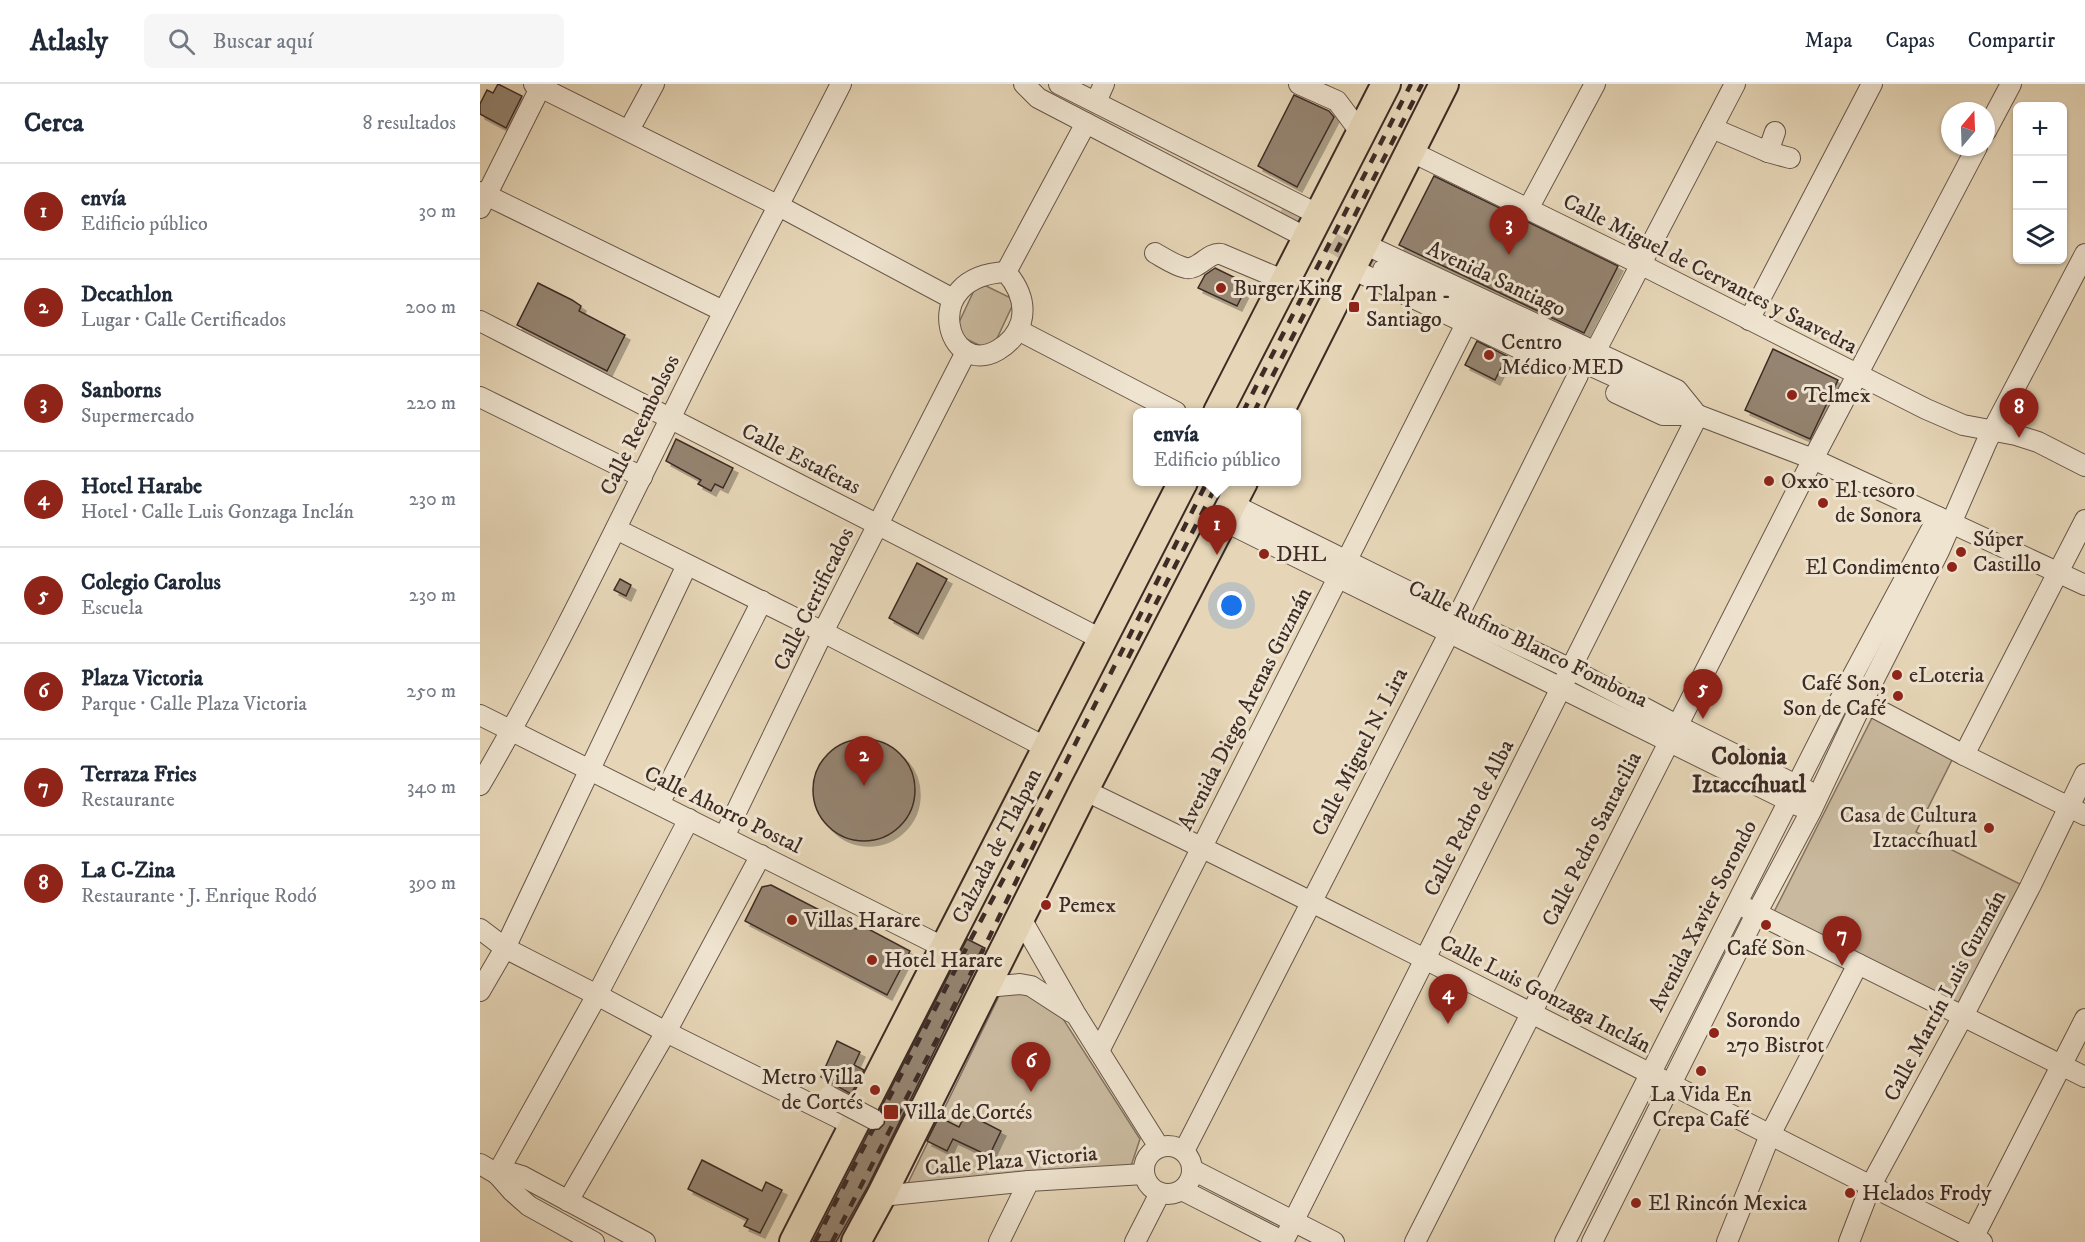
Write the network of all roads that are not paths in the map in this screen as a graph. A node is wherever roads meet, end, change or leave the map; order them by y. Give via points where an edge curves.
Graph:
1 (654, 84) edge
2 (840, 84) edge
3 (1024, 84) edge
4 (1035, 84) edge
5 (1059, 84) edge
6 (1104, 84) edge
7 (1299, 84) edge
8 (1386, 84) edge
9 (1444, 84) edge
10 (1595, 84) edge
11 (1735, 84) edge
12 (1872, 84) edge
13 (2011, 84) edge
14 (538, 85) edge
15 (1096, 102) junction
16 (1995, 114) edge
17 (1086, 123) junction
18 (1712, 128) junction
19 (629, 130) junction
20 (1775, 132) dead end
21 (1361, 133) junction
22 (1410, 151) junction
23 (1768, 152) junction
24 (1972, 156) edge
25 (1790, 158) dead end
26 (482, 198) edge
27 (779, 206) junction
28 (1528, 209) junction
29 (1281, 211) tunnel mouth
30 (1313, 226) junction
31 (1364, 244) junction
32 (1155, 253) dead end
33 (2085, 254) edge
34 (1640, 264) junction
35 (1352, 269) junction
36 (1383, 270) tunnel mouth
37 (1006, 272) junction
38 (1285, 281) junction
39 (953, 299) junction
40 (723, 311) junction
41 (1749, 320) junction
42 (480, 321) edge
43 (1466, 324) junction
44 (1018, 330) junction
45 (966, 352) junction
46 (1595, 352) junction
47 (1578, 375) junction
48 (1858, 375) junction
49 (480, 397) edge
50 (1168, 408) edge
51 (1220, 408) edge
52 (1281, 408) edge
53 (1698, 415) junction
54 (669, 419) junction
55 (1992, 432) junction
56 (1813, 459) junction
57 (2085, 466) edge
58 (642, 477) junction
59 (1181, 486) edge
60 (1233, 502) edge
61 (1944, 520) junction
62 (2085, 520) edge
63 (878, 525) junction
64 (616, 528) junction
65 (687, 565) junction
66 (1343, 569) junction
67 (2058, 572) junction
68 (2085, 585) edge
69 (762, 602) junction
70 (1454, 624) junction
71 (823, 632) junction
72 (1101, 639) junction
73 (1571, 669) junction
74 (1562, 688) junction
75 (1844, 692) junction
76 (1863, 701) junction
77 (480, 716) edge
78 (512, 731) junction
79 (1673, 733) junction
80 (1047, 748) junction
81 (1964, 755) junction
82 (590, 771) junction
83 (2085, 774) edge
84 (480, 785) edge
85 (1084, 790) junction
86 (1794, 793) junction
87 (1815, 803) junction
88 (659, 804) junction
89 (2077, 811) edge
90 (689, 819) junction
91 (724, 837) junction
92 (1202, 847) junction
93 (761, 855) junction
94 (1310, 903) junction
95 (1737, 903) junction
96 (1756, 914) junction
97 (1020, 917) junction
98 (480, 929) edge
99 (505, 948) junction
100 (945, 948) junction
101 (1425, 959) junction
102 (1858, 964) junction
103 (986, 987) junction
104 (480, 991) edge
105 (597, 995) junction
106 (1075, 1013) junction
107 (1532, 1014) junction
108 (1963, 1016) junction
109 (2085, 1019) edge
110 (666, 1032) junction
111 (1099, 1051) junction
112 (2062, 1065) junction
113 (1649, 1074) junction
114 (2085, 1077) edge
115 (1670, 1085) junction
116 (829, 1096) dead end
117 (863, 1122) junction
118 (1770, 1135) junction
119 (1159, 1147) junction
120 (1184, 1150) junction
121 (480, 1164) edge
122 (1193, 1170) junction
123 (497, 1174) junction
124 (1144, 1174) junction
125 (1029, 1181) junction
126 (1871, 1185) junction
127 (1182, 1190) junction
128 (1160, 1193) junction
129 (881, 1196) junction
130 (568, 1201) junction
131 (1293, 1221) junction
132 (565, 1235) edge
133 (1975, 1240) edge
134 (594, 1242) edge
135 (618, 1242) edge
136 (645, 1242) edge
137 (794, 1242) edge
138 (856, 1242) edge
139 (999, 1242) edge
140 (1135, 1242) edge
141 (1283, 1242) edge
142 (1334, 1242) edge
143 (1415, 1242) edge
144 (1564, 1242) edge
145 (1592, 1242) edge
146 (1728, 1242) edge
147 (1849, 1242) edge

1 - 19 street
2 - 27 street, Calle Reembolsos
3 - 17 street via 1038,98
4 - 29 street
5 - 15 street
6 - 15 street
7 - 21 street via 1337,101
8 - 21 highway
9 - 22 highway
10 - 28 street
11 - 18 street
12 - 41 street
13 - 16 street
14 - 19 street
14 - 26 street
15 - 30 street
17 - 30 street
17 - 37 street
18 - 23 street
18 - 34 street
19 - 27 street
20 - 23 street
21 - 30 highway
22 - 28 street, Calle Miguel de Cervantes y Saavedra
22 - 31 highway
23 - 25 street
24 - 48 street, Calle Pedro Santacilia
26 - 40 street
27 - 39 street
27 - 40 street, Calle Reembolsos
28 - 34 street, Calle Miguel de Cervantes y Saavedra
30 - 38 highway
31 - 35 highway
31 - 46 street, Avenida Santiago
32 - 38 street via 1187,268 1218,253
33 - 55 street
34 - 41 street, Calle Miguel de Cervantes y Saavedra
34 - 46 street
35 - 43 street, Avenida Santiago
35 - 52 highway
36 - 53 street, Avenida Santiago
37 - 39 street via 972,280
37 - 44 street via 1016,283 1021,298 1023,313
38 - 51 highway
39 - 45 street via 951,335
40 - 54 street, Calle Reembolsos
41 - 48 street, Calle Miguel de Cervantes y Saavedra
42 - 54 street, Calle Estafetas
43 - 47 street, Avenida Santiago
43 - 66 street, Avenida Diego Arenas Guzmán
44 - 45 street via 988,356
44 - 50 street
45 - 63 street, Calle Certificados
46 - 53 street, Avenida Santiago via 1677,390
47 - 53 street, Avenida Santiago via 1664,415
47 - 70 street, Calle Miguel N. Lira
48 - 55 street, Calle Miguel de Cervantes y Saavedra via 1963,425
48 - 56 street, Calle Pedro Santacilia
49 - 58 street
53 - 56 street, Avenida Santiago
53 - 73 street, Calle Pedro de Alba
54 - 58 street, Calle Reembolsos
54 - 63 street, Calle Estafetas
55 - 57 street, Calle Miguel de Cervantes y Saavedra via 2038,442
55 - 61 street
56 - 61 street, Avenida Santiago
56 - 79 street, Calle Pedro Santacilia
58 - 64 street, Calle Reembolsos
59 - 72 highway, Calzada de Tlalpan
60 - 66 street, Calle Rufino Blanco Fombona
60 - 85 highway
61 - 67 street, Avenida Santiago
61 - 75 street, Avenida Xavier Sorondo
61 - 76 street, Avenida Xavier Sorondo
62 - 67 street
63 - 71 street, Calle Certificados
63 - 72 street, Calle Estafetas
64 - 65 street
64 - 78 street, Calle Reembolsos
65 - 69 street
65 - 82 street
66 - 70 street, Calle Rufino Blanco Fombona
66 - 92 street, Avenida Diego Arenas Guzmán
67 - 68 street, Avenida Santiago
67 - 81 street
69 - 71 street
69 - 88 street
70 - 73 street, Calle Rufino Blanco Fombona
70 - 74 street, Calle Rufino Blanco Fombona
70 - 94 street, Calle Miguel N. Lira
71 - 80 street
71 - 91 street, Calle Certificados
72 - 80 highway, Calzada de Tlalpan
73 - 74 street, Calle Pedro de Alba
73 - 79 street, Calle Rufino Blanco Fombona
74 - 79 street, Calle Rufino Blanco Fombona
74 - 101 street, Calle Pedro de Alba
75 - 76 street
75 - 86 street, Avenida Xavier Sorondo
76 - 81 street
76 - 87 street, Avenida Xavier Sorondo
77 - 78 street, Calle Ahorro Postal
78 - 82 street, Calle Ahorro Postal
78 - 84 street, Calle Reembolsos
79 - 86 street, Calle Rufino Blanco Fombona
79 - 107 street, Calle Pedro Santacilia
80 - 100 highway, Calzada de Tlalpan
81 - 89 street
82 - 88 street, Calle Ahorro Postal
82 - 99 street
83 - 89 street, Calle Martín Luis Guzmán
85 - 92 street, Calle Luis Gonzaga Inclán
85 - 97 highway
86 - 87 street, Calle Rufino Blanco Fombona
86 - 95 street, Avenida Xavier Sorondo
87 - 96 street, Avenida Xavier Sorondo
88 - 90 street, Calle Ahorro Postal
89 - 108 street, Calle Martín Luis Guzmán via 2030,887
90 - 91 street, Calle Ahorro Postal
90 - 105 street
91 - 93 street, Calle Ahorro Postal
92 - 94 street, Calle Luis Gonzaga Inclán
92 - 111 street, Avenida Diego Arenas Guzmán
93 - 100 street, Calle Ahorro Postal
93 - 110 street
94 - 101 street, Calle Luis Gonzaga Inclán
94 - 120 street, Calle Miguel N. Lira
95 - 96 street
95 - 113 street, Avenida Xavier Sorondo
96 - 102 street
96 - 115 street, Avenida Xavier Sorondo
97 - 103 highway
97 - 106 street
98 - 99 street
99 - 104 street
99 - 105 street
100 - 117 highway, Calzada de Tlalpan
101 - 107 street, Calle Luis Gonzaga Inclán
101 - 131 street, Calle Pedro de Alba
102 - 108 street
102 - 118 street
103 - 106 street via 1031,986
103 - 129 highway
105 - 110 street
105 - 123 street
106 - 111 street
107 - 113 street, Calle Luis Gonzaga Inclán
107 - 143 street, Calle Pedro Santacilia
108 - 112 street
108 - 126 street, Calle Martín Luis Guzmán
109 - 112 street
110 - 117 street
110 - 130 street
111 - 119 street
112 - 114 street
112 - 133 street
113 - 115 street, Calle Luis Gonzaga Inclán
113 - 144 street, Avenida Xavier Sorondo
115 - 118 street, Calle Luis Gonzaga Inclán
115 - 145 street, Avenida Xavier Sorondo
116 - 117 street, bridge
117 - 137 highway, Calzada de Tlalpan
118 - 126 street, Calle Luis Gonzaga Inclán
118 - 146 street
119 - 120 street
119 - 124 street via 1147,1158
120 - 122 street
121 - 123 street
122 - 127 street
122 - 131 street
123 - 130 street via 522,1176
123 - 132 street
123 - 135 street
124 - 125 street, Calle Plaza Victoria
124 - 128 street via 1150,1186
125 - 129 street, Calle Plaza Victoria
125 - 139 street
126 - 133 street, Calle Luis Gonzaga Inclán
126 - 147 street, Calle Martín Luis Guzmán
127 - 128 street
127 - 141 street
128 - 140 street
129 - 138 highway
130 - 136 street
131 - 141 street, Calle Pedro de Alba
131 - 142 street
132 - 134 street

